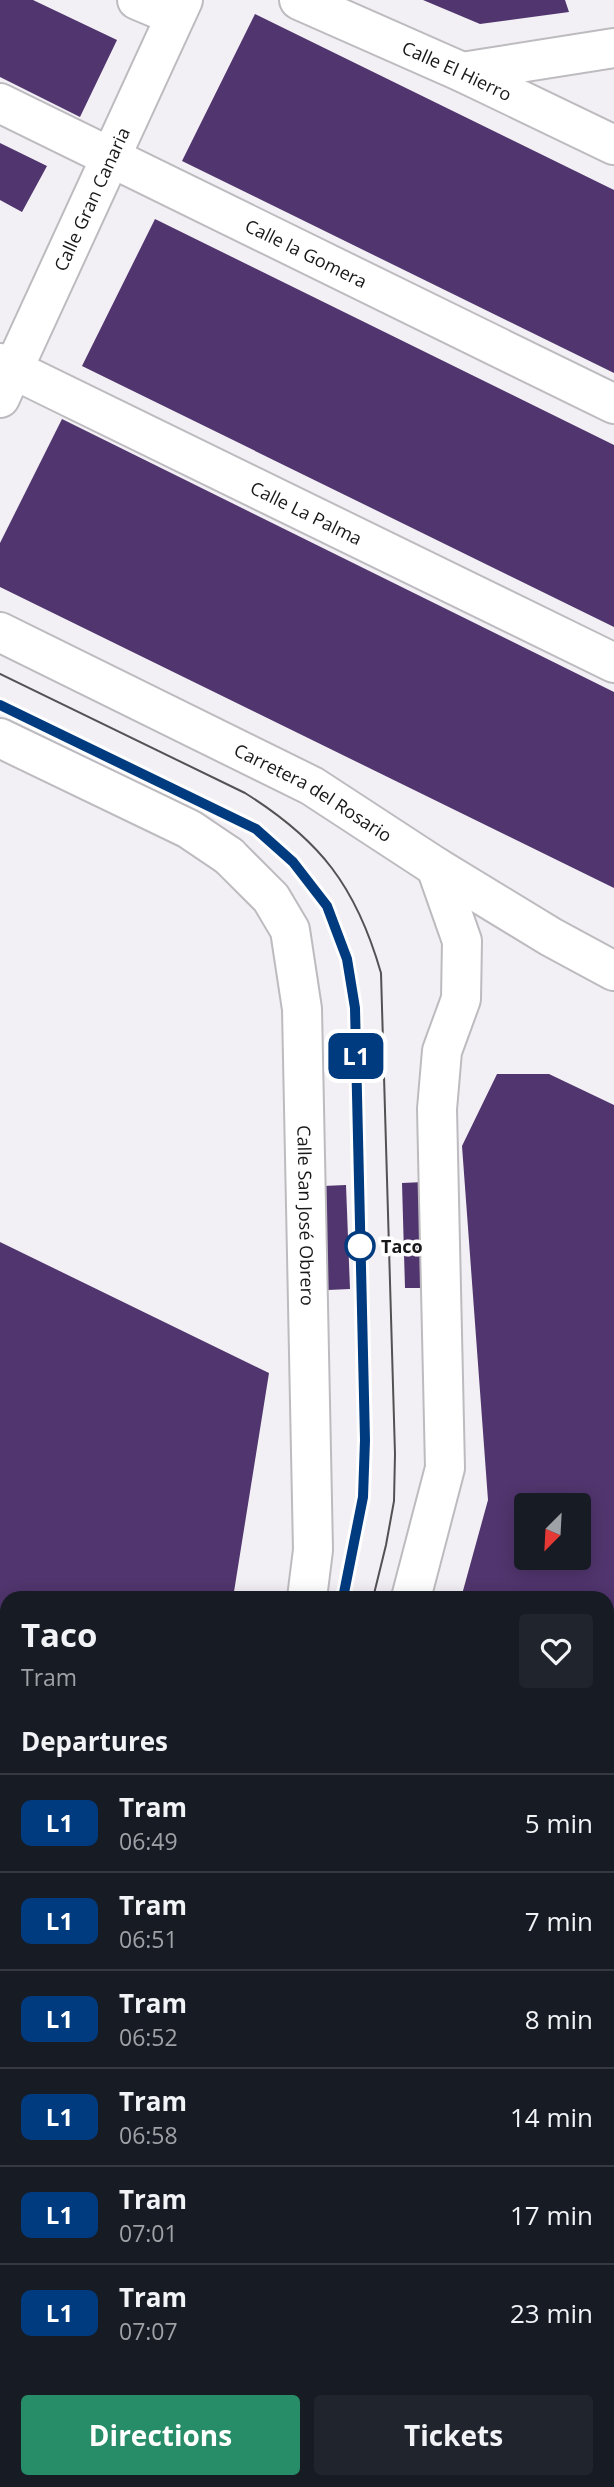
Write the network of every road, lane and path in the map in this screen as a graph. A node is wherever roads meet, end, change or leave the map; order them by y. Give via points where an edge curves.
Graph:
1 (137, 0) edge
2 (299, 0) edge
3 (179, 8) edge
4 (614, 48) edge
5 (462, 72) junction
6 (0, 103) edge
7 (614, 145) edge
8 (110, 157) junction
9 (5, 377) edge
10 (614, 404) edge
11 (0, 632) edge
12 (614, 663) edge
13 (0, 738) edge
14 (436, 867) junction
15 (614, 971) edge
16 (308, 1591) edge
17 (413, 1591) edge

1 - 3 street
2 - 5 street, Calle El Hierro
3 - 8 street, Calle Gran Canaria
4 - 5 street
5 - 7 street, Calle El Hierro
6 - 8 street, Calle la Gomera
8 - 9 street, Calle Gran Canaria
8 - 10 street, Calle la Gomera
9 - 12 street, Calle La Palma
11 - 14 street, Carretera del Rosario via 312,786
13 - 16 street, Calle San José Obrero via 188,829 229,856 271,898 290,930 302,1009 313,1550
14 - 15 street, Carretera del Rosario
14 - 17 street via 462,941 461,999 442,1051 437,1109 445,1468

